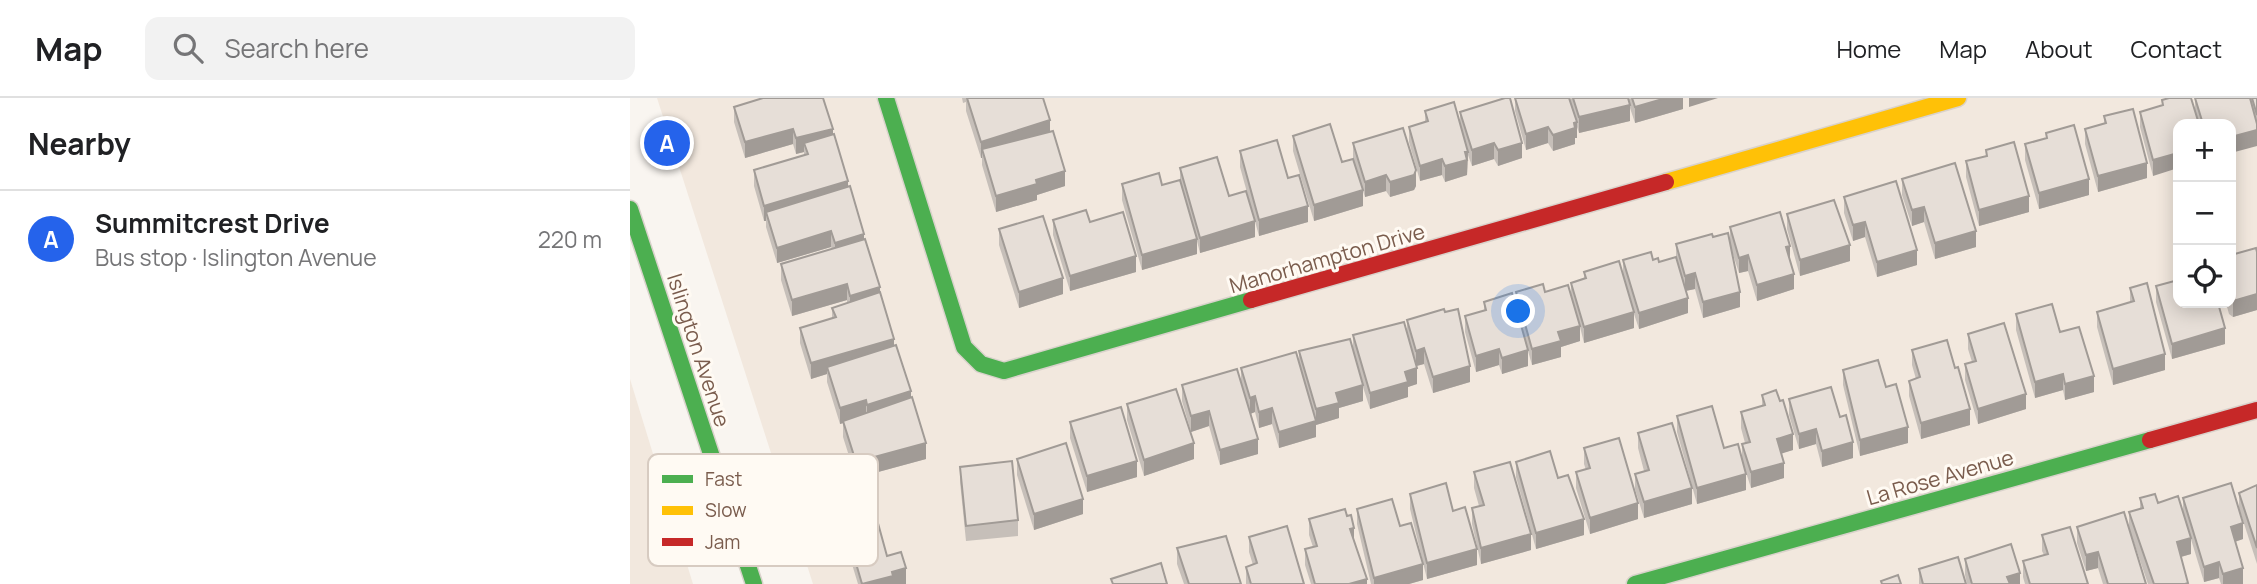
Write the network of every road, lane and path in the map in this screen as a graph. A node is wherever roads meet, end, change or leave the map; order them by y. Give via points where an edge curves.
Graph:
1 (886, 98) edge
2 (1958, 98) edge
3 (630, 209) edge
4 (2257, 410) edge
5 (711, 454) edge
6 (748, 566) edge
7 (754, 584) edge
8 (1634, 584) edge

1 - 2 street, Manorhampton Drive via 964,347 980,365 1004,371
3 - 5 street, Islington Avenue
4 - 8 street, La Rose Avenue
6 - 7 street, Islington Avenue

